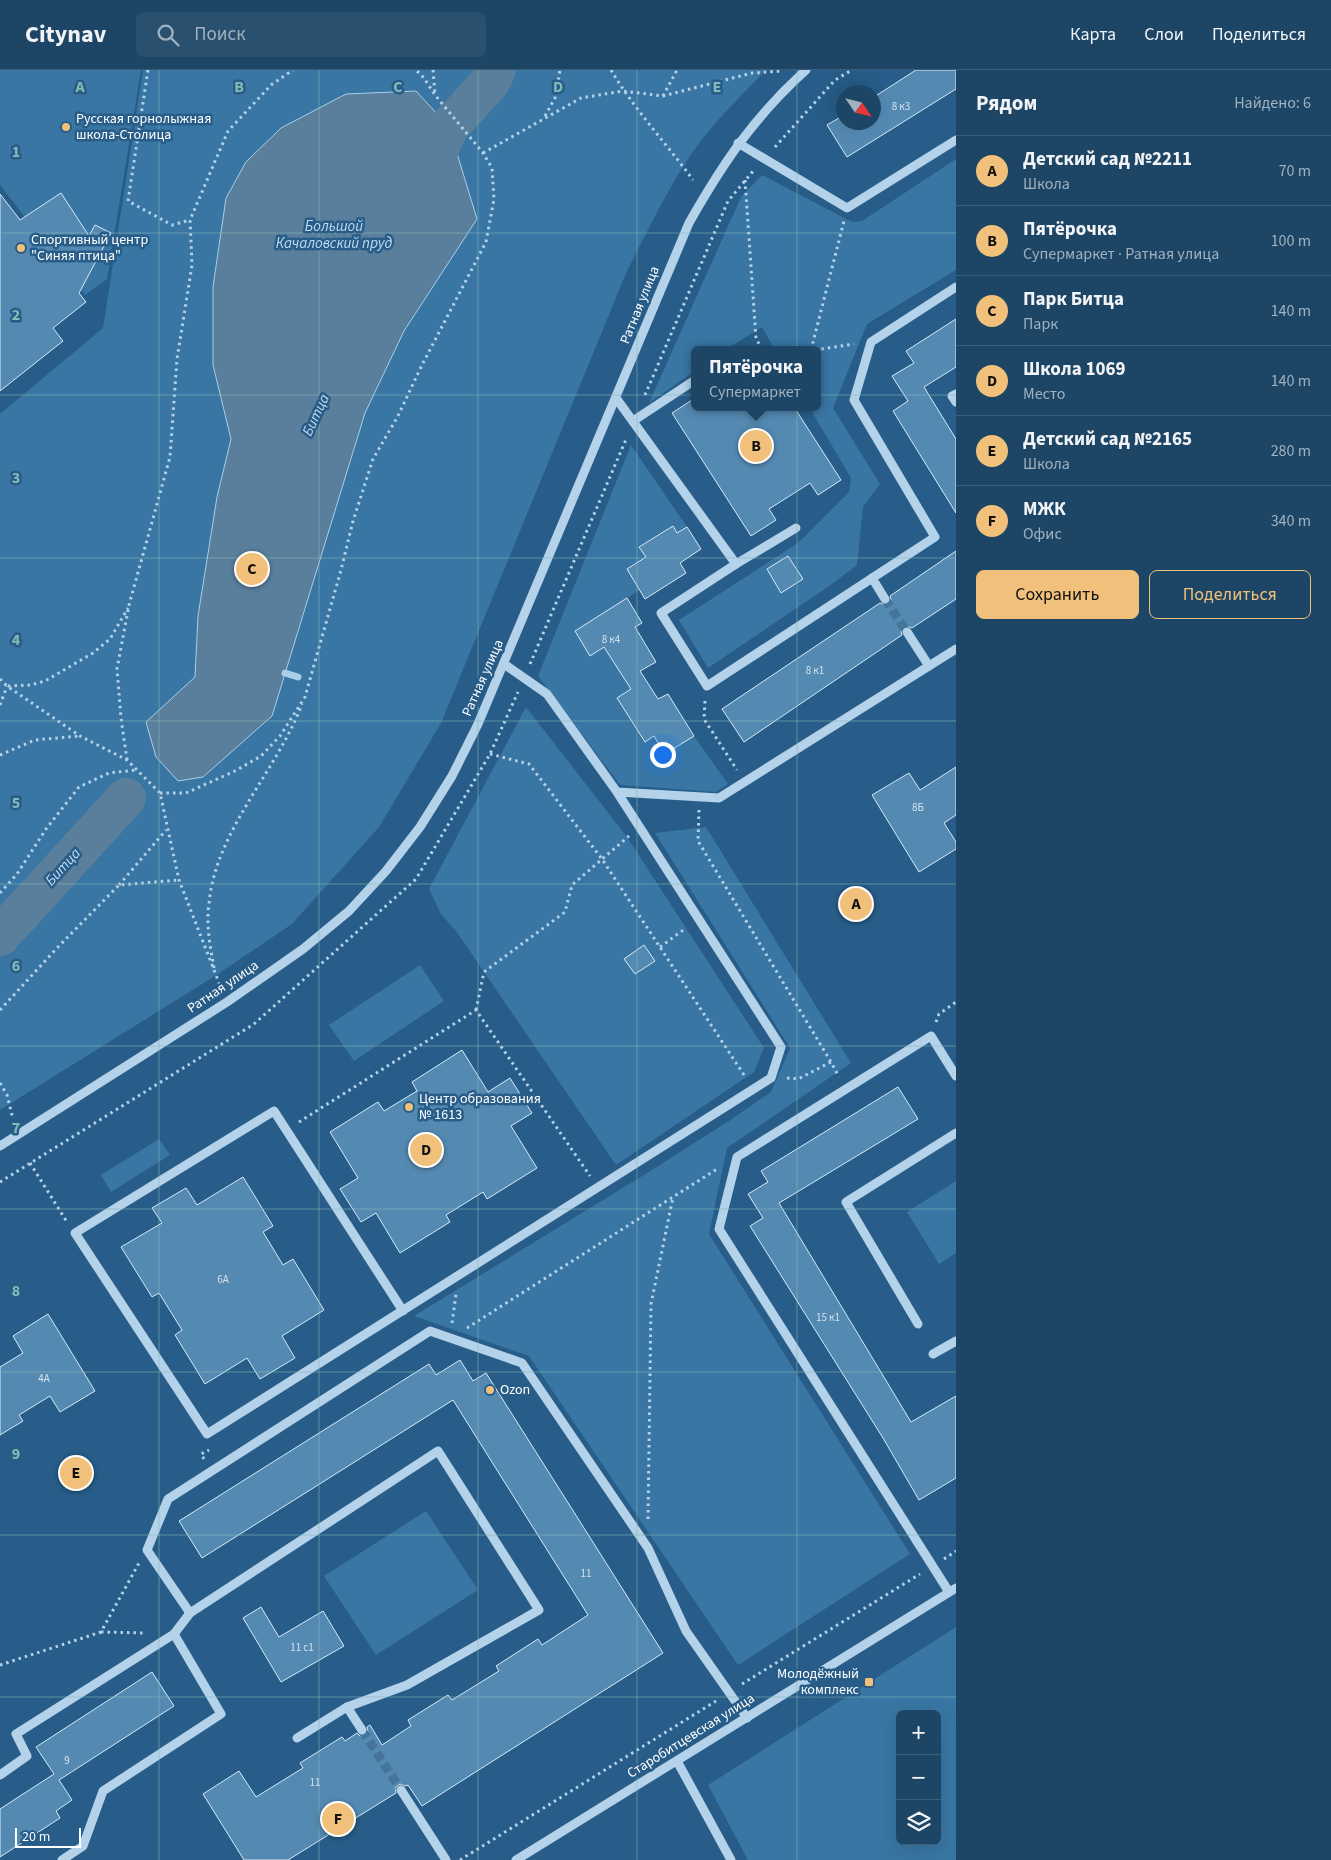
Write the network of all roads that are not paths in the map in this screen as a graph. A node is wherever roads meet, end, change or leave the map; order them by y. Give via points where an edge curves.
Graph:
1 (806, 70) edge
2 (956, 140) edge
3 (738, 143) junction
4 (956, 288) edge
5 (691, 383) edge
6 (956, 394) edge
7 (616, 398) junction
8 (956, 402) edge
9 (633, 421) junction
10 (796, 528) dead end
11 (736, 564) junction
12 (872, 578) junction
13 (885, 599) tunnel mouth
14 (907, 632) tunnel mouth
15 (956, 649) edge
16 (504, 664) junction
17 (929, 666) junction
18 (617, 792) junction
19 (956, 1076) edge
20 (956, 1133) edge
21 (0, 1146) edge
22 (403, 1310) junction
23 (918, 1324) dead end
24 (956, 1341) edge
25 (933, 1354) dead end
26 (953, 1590) edge
27 (190, 1613) junction
28 (174, 1634) junction
29 (347, 1708) junction
30 (747, 1718) junction
31 (362, 1730) tunnel mouth
32 (297, 1738) dead end
33 (677, 1761) junction
34 (0, 1775) edge
35 (401, 1790) tunnel mouth
36 (62, 1860) edge
37 (446, 1860) edge
38 (516, 1860) edge
39 (731, 1860) edge

1 - 3 street, Ратная улица via 764,111
2 - 3 street via 847,208
3 - 7 street, Ратная улица via 689,224
4 - 12 street via 871,342 854,400 935,537
5 - 9 street
6 - 8 street via 952,396
7 - 9 street
7 - 16 street, Ратная улица
9 - 11 street
10 - 11 street
11 - 12 street via 662,613 707,686
12 - 13 street
14 - 17 street
15 - 17 street
16 - 18 street via 547,694
16 - 21 street, Ратная улица via 452,776 420,827 349,911 303,949 227,1002
17 - 18 street via 719,798
18 - 22 street via 782,1047 771,1078
19 - 26 street via 931,1036 737,1157 719,1229 933,1566
20 - 23 street via 846,1202
22 - 22 street via 207,1434 75,1233 274,1111
24 - 25 street
26 - 30 street, Старобитцевская улица
27 - 28 street
27 - 29 street via 438,1451 540,1610 407,1685
27 - 30 street via 147,1550 168,1500 430,1331 522,1363 648,1548 686,1631
28 - 34 street via 16,1734 28,1756
28 - 36 street via 220,1714 103,1791 83,1846
29 - 31 street
29 - 32 street
30 - 33 street, Старобитцевская улица
33 - 38 street, Старобитцевская улица
33 - 39 street
35 - 37 street

